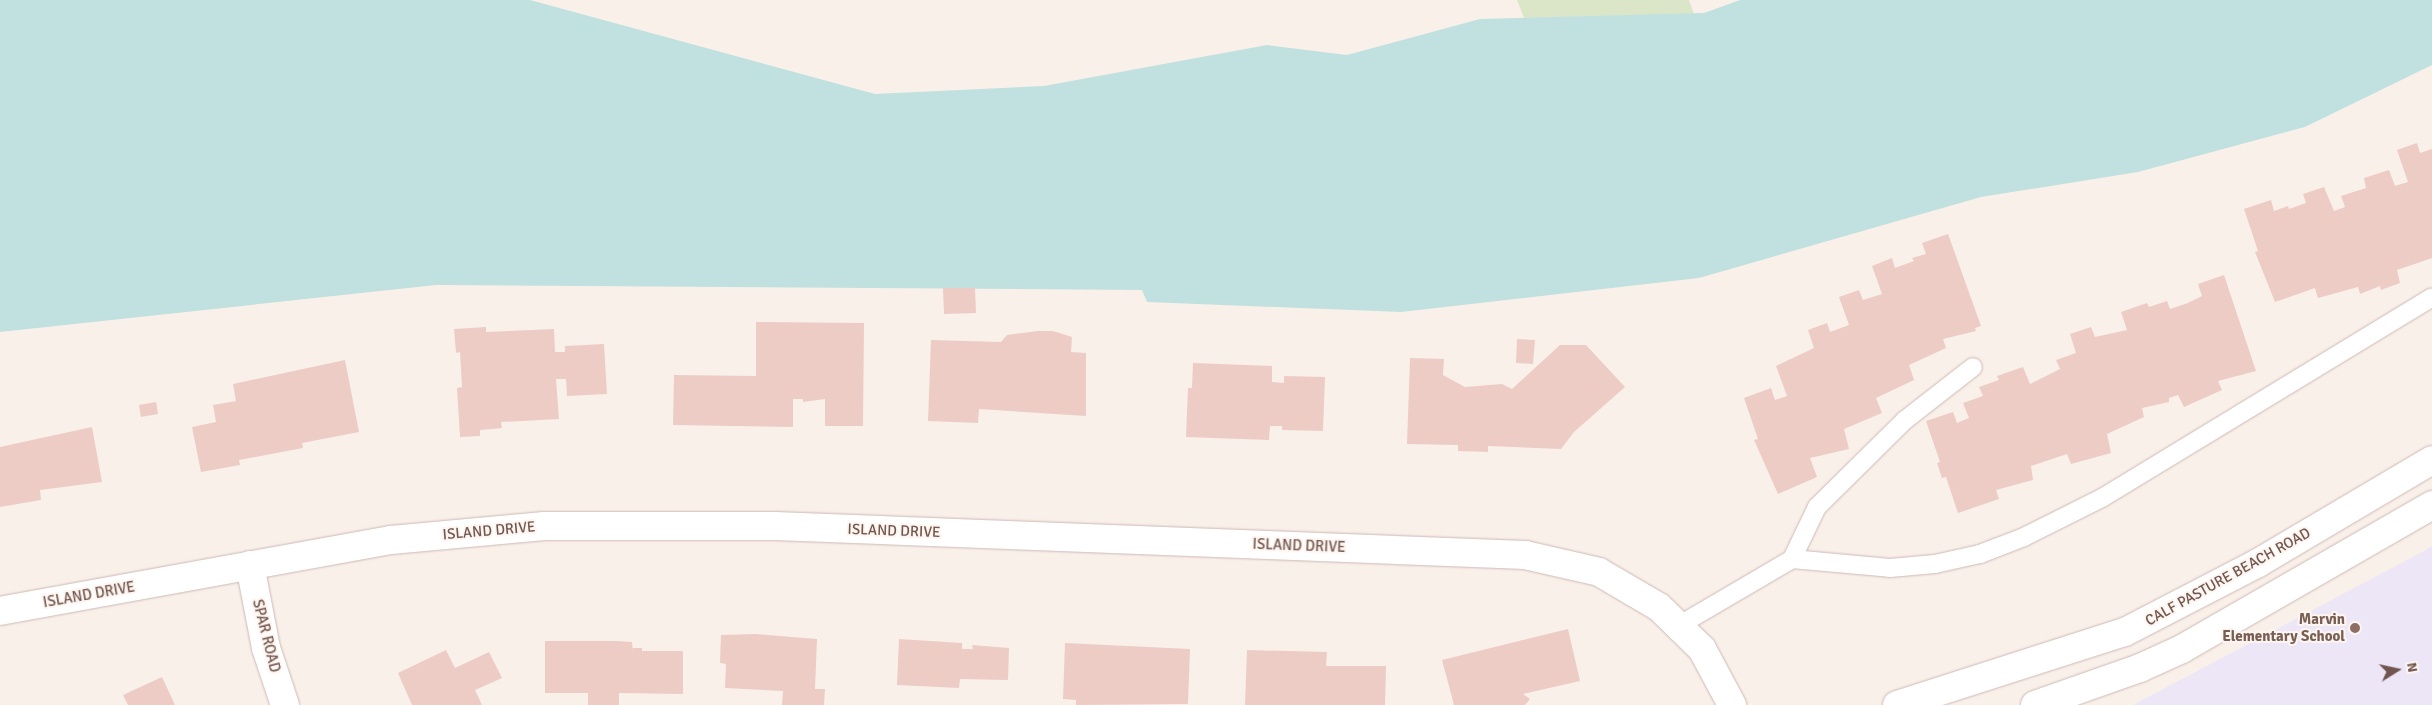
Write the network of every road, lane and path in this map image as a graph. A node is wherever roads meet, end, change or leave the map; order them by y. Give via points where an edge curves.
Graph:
1 (2432, 298) edge
2 (1973, 367) dead end
3 (2432, 460) edge
4 (2432, 505) edge
5 (1792, 558) junction
6 (250, 565) junction
7 (0, 611) edge
8 (1678, 626) junction
9 (285, 705) edge
10 (1732, 705) edge
11 (1897, 705) edge
12 (2035, 705) edge

1 - 5 lane via 2102,498 2024,537 1980,554 1936,564 1890,568
2 - 5 lane via 1904,420 1816,508
3 - 11 street, CALF PASTURE BEACH ROAD via 2185,604 2125,632
4 - 12 street via 2182,649 2140,668
5 - 8 lane
6 - 7 street, ISLAND DRIVE
6 - 8 street, ISLAND DRIVE via 391,540 544,526 775,526 1525,555 1599,572 1659,607
6 - 9 street, SPAR ROAD via 266,648
8 - 10 street, ISLAND DRIVE via 1702,649

